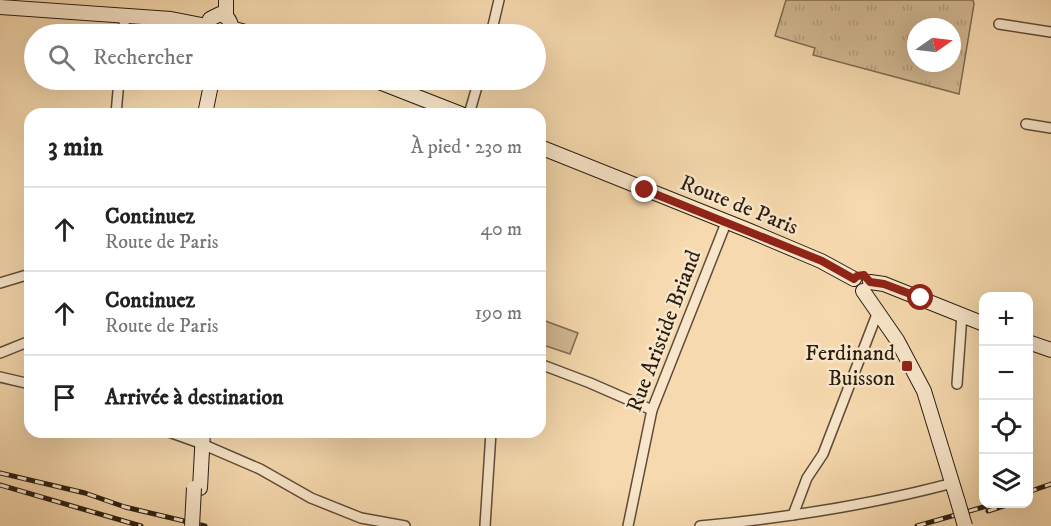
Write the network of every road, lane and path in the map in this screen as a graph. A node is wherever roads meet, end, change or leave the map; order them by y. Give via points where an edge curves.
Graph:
1 (218, 0) edge
2 (226, 0) edge
3 (499, 0) edge
4 (0, 7) edge
5 (124, 15) junction
6 (225, 23) edge
7 (124, 24) edge
8 (188, 24) edge
9 (210, 24) edge
10 (493, 24) edge
11 (999, 24) dead end
12 (1051, 32) edge
13 (118, 90) edge
14 (202, 90) edge
15 (210, 90) edge
16 (400, 90) edge
17 (476, 90) edge
18 (117, 108) edge
19 (199, 108) edge
20 (207, 108) edge
21 (446, 108) edge
22 (471, 108) edge
23 (1026, 124) dead end
24 (1051, 129) edge
25 (546, 149) edge
26 (726, 223) junction
27 (24, 276) edge
28 (0, 283) edge
29 (867, 287) junction
30 (878, 314) junction
31 (962, 315) junction
32 (979, 322) edge
33 (24, 343) edge
34 (1033, 343) edge
35 (1051, 350) edge
36 (0, 353) edge
37 (546, 366) edge
38 (0, 377) edge
39 (24, 383) edge
40 (957, 384) dead end
41 (652, 410) junction
42 (201, 438) edge
43 (205, 438) edge
44 (491, 438) edge
45 (952, 483) junction
46 (197, 488) junction
47 (793, 515) junction
48 (192, 526) edge
49 (198, 526) edge
50 (405, 526) edge
51 (485, 526) edge
52 (628, 526) edge
53 (700, 526) edge
54 (965, 526) edge

1 - 6 main road
2 - 6 main road
3 - 10 street
4 - 5 main road
5 - 7 street
5 - 8 main road
6 - 9 main road via 210,18
11 - 12 street
13 - 18 street
14 - 19 main road
15 - 20 main road
16 - 21 main road
17 - 22 street
23 - 24 street
25 - 26 main road, Route de Paris
26 - 29 main road, Route de Paris via 822,261 854,279 864,275
26 - 41 street, Rue Aristide Briand
27 - 28 street
29 - 30 main road
29 - 31 main road via 884,284
30 - 45 main road via 924,391
30 - 47 street via 823,454 807,478
31 - 32 main road
31 - 40 street
33 - 36 street
34 - 35 main road
37 - 41 street
38 - 39 street
41 - 52 street, Rue Aristide Briand
42 - 46 main road
43 - 50 street via 311,498 361,518
44 - 51 street
45 - 47 street
45 - 54 main road, bridge
46 - 48 main road, bridge
46 - 49 main road
47 - 53 street

